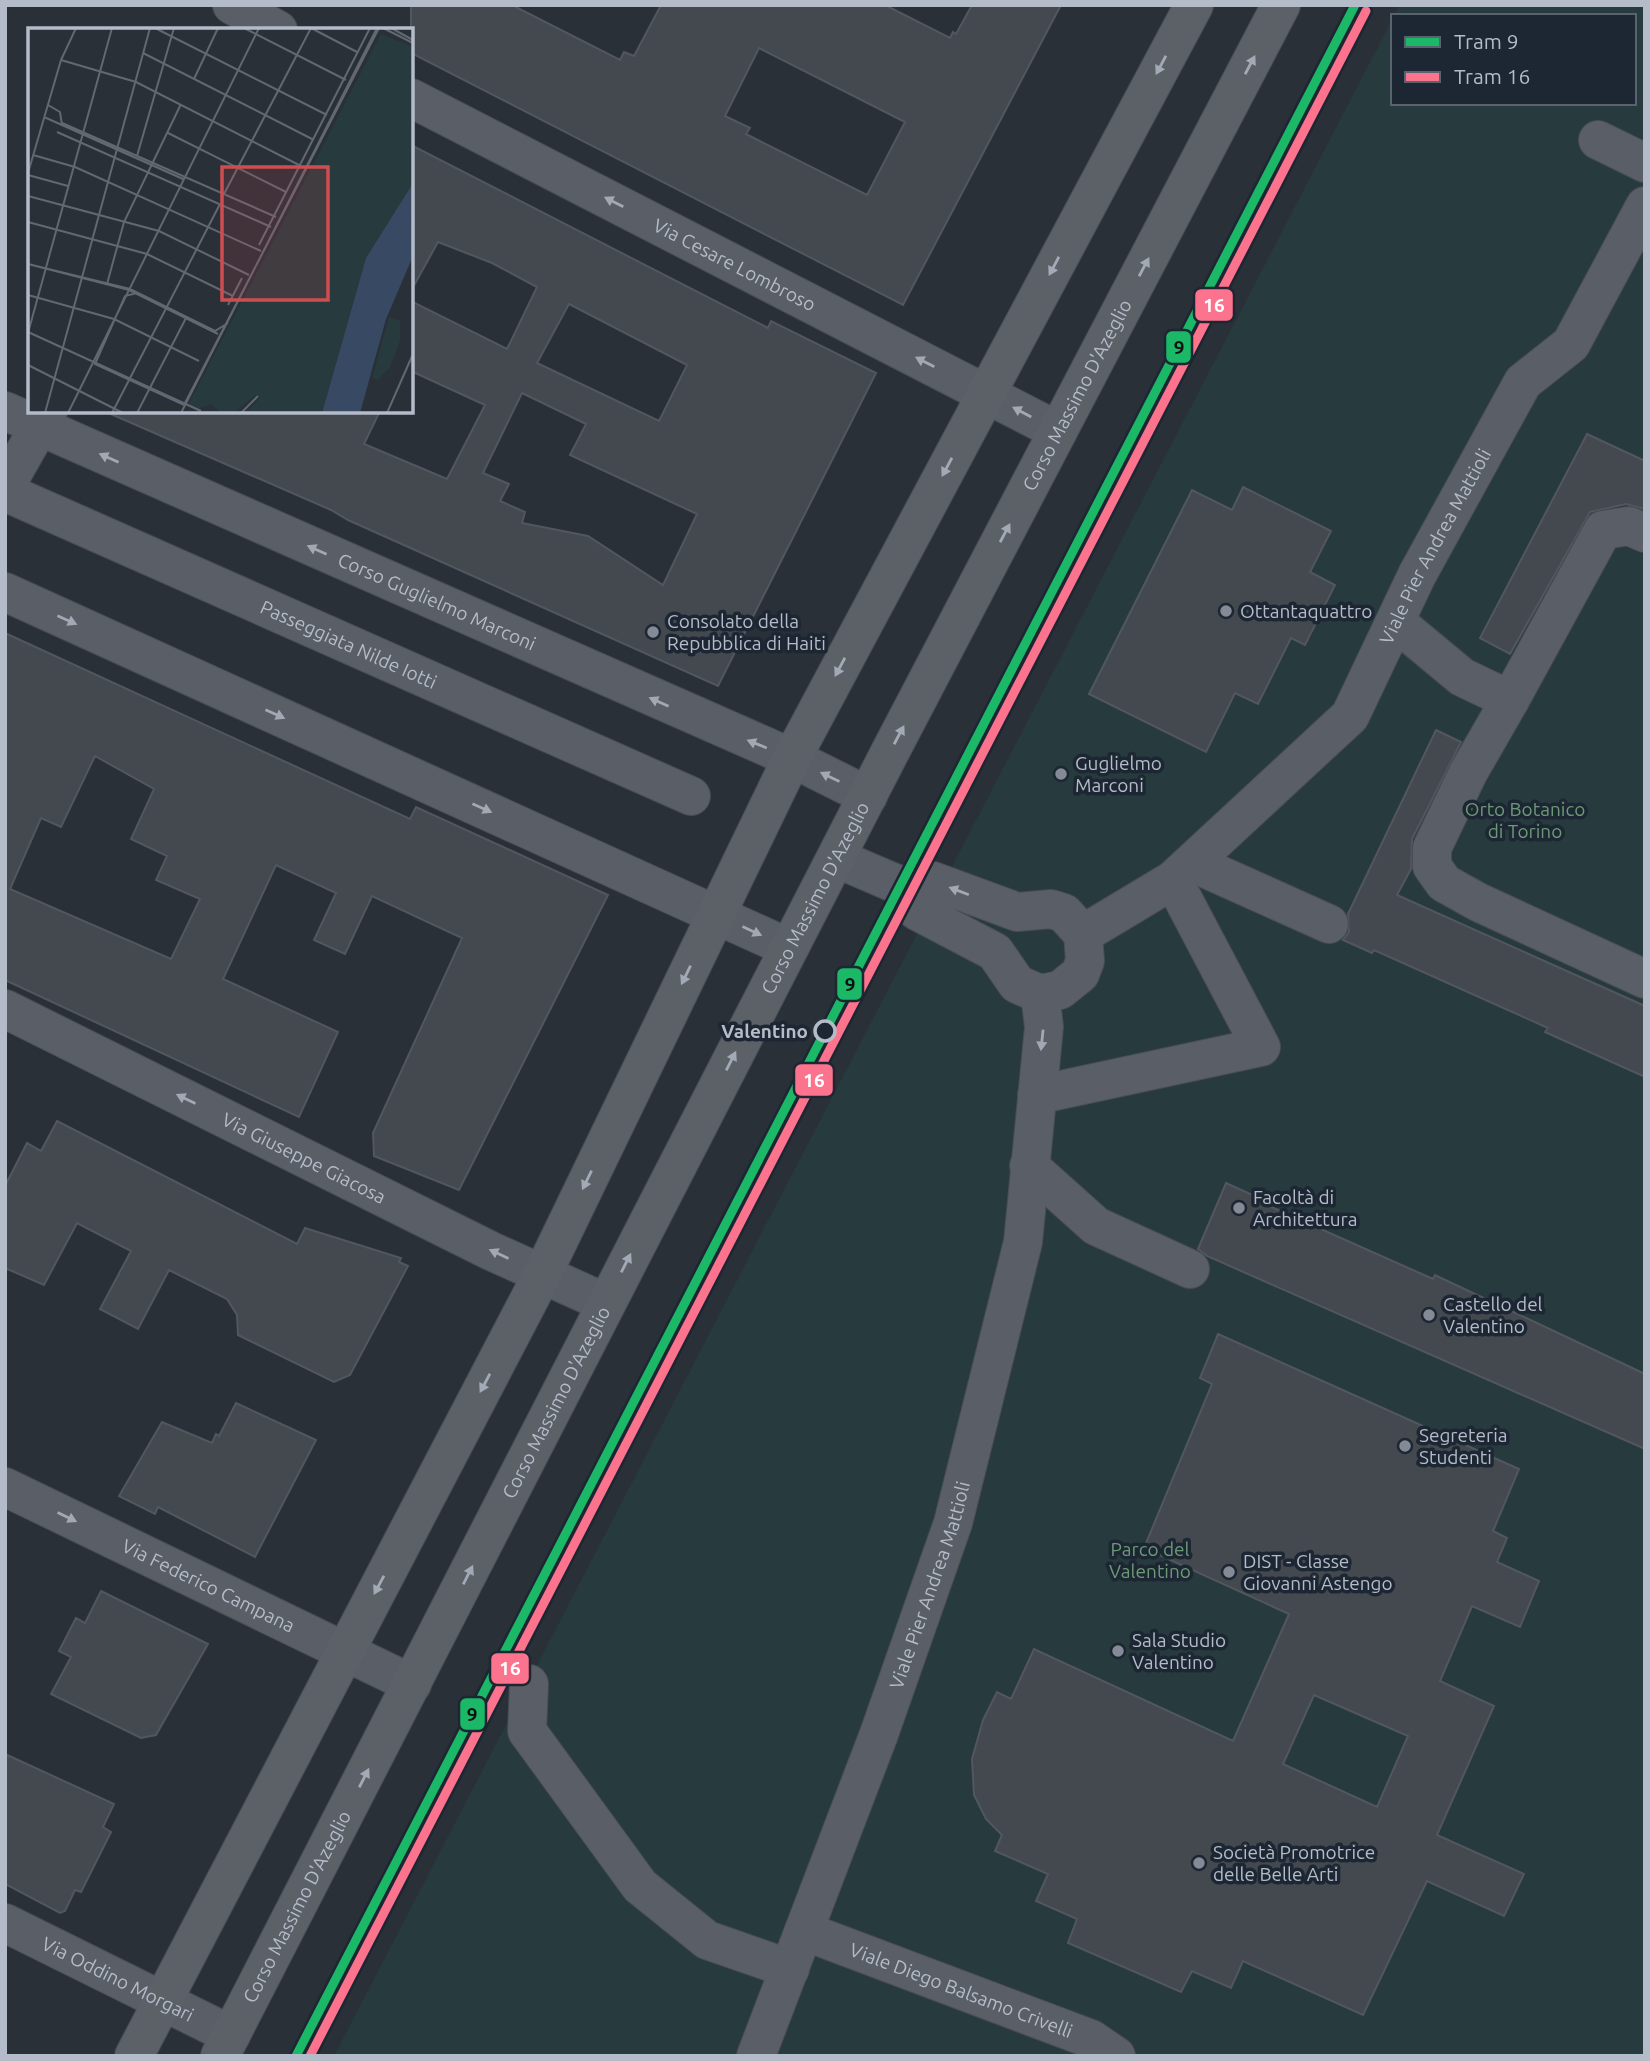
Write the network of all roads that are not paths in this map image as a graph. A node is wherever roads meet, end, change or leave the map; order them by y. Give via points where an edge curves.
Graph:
1 (1194, 5) edge
2 (1278, 6) edge
3 (413, 99) edge
4 (1598, 140) dead end
5 (1645, 163) edge
6 (1645, 206) edge
7 (986, 393) junction
8 (31, 416) edge
9 (1058, 431) junction
10 (5, 490) edge
11 (1645, 533) edge
12 (5, 592) edge
13 (1397, 623) junction
14 (1510, 700) junction
15 (792, 758) junction
16 (691, 796) dead end
17 (868, 796) junction
18 (836, 858) junction
19 (1183, 872) junction
20 (899, 885) junction
21 (716, 914) junction
22 (1329, 924) dead end
23 (1083, 934) junction
24 (789, 948) junction
25 (1645, 979) edge
26 (1040, 994) junction
27 (5, 1009) edge
28 (1037, 1090) junction
29 (1030, 1166) junction
30 (1190, 1269) dead end
31 (542, 1275) junction
32 (606, 1303) junction
33 (5, 1487) edge
34 (344, 1652) junction
35 (412, 1684) junction
36 (529, 1684) dead end
37 (5, 1923) edge
38 (804, 1931) junction
39 (790, 1969) junction
40 (163, 2001) junction
41 (225, 2045) edge
42 (135, 2056) edge
43 (756, 2056) edge
44 (1116, 2056) edge

1 -> 7 main road
9 -> 2 main road, Corso Massimo D'Azeglio
7 -> 3 street, Via Cesare Lombroso
4 - 5 street
6 - 13 street, Viale Pier Andrea Mattioli via 1571,344 1523,382 1417,575
9 -> 7 street, Via Cesare Lombroso
7 -> 15 main road
8 - 10 street
15 -> 8 street, Corso Guglielmo Marconi
17 -> 9 main road, Corso Massimo D'Azeglio
10 - 16 street, Passeggiata Nilde Iotti
11 - 14 street via 1629,526 1603,530
12 -> 21 street
13 - 14 street via 1462,677
13 - 19 street, Viale Pier Andrea Mattioli via 1350,716
14 - 25 street via 1432,848 1432,866 1444,883 1478,902
17 -> 15 street, Corso Guglielmo Marconi
15 - 21 main road
17 - 18 main road, Corso Massimo D'Azeglio
18 - 20 street
18 - 24 main road, Corso Massimo D'Azeglio
19 - 22 street
19 - 23 street, Viale Pier Andrea Mattioli
19 - 28 street via 1272,1052
23 -> 20 street via 1064,913 1051,909 1017,912 933,881
20 - 26 street via 917,911 995,952 1017,984
21 -> 24 street
21 -> 31 main road
23 - 26 street via 1085,961 1080,974 1060,990
32 -> 24 main road, Corso Massimo D'Azeglio
26 -> 28 street, Viale Pier Andrea Mattioli via 1044,1027
31 -> 27 street, Via Giuseppe Giacosa
28 - 29 street, Viale Pier Andrea Mattioli
29 - 30 street via 1096,1226
29 - 38 street, Viale Pier Andrea Mattioli via 1023,1242 953,1523
31 - 32 street, Via Giuseppe Giacosa
31 -> 34 main road
35 -> 32 main road, Corso Massimo D'Azeglio
33 -> 34 street, Via Federico Campana
34 - 35 street, Via Federico Campana
34 - 40 main road
41 -> 35 main road, Corso Massimo D'Azeglio
36 - 39 street via 527,1731 640,1886 707,1940
37 - 40 street, Via Oddino Morgari
38 - 39 street, Viale Pier Andrea Mattioli
38 - 44 street, Viale Diego Balsamo Crivelli via 1091,2039
39 - 43 street, Viale Pier Andrea Mattioli
40 - 41 street, Via Oddino Morgari
40 - 42 main road

